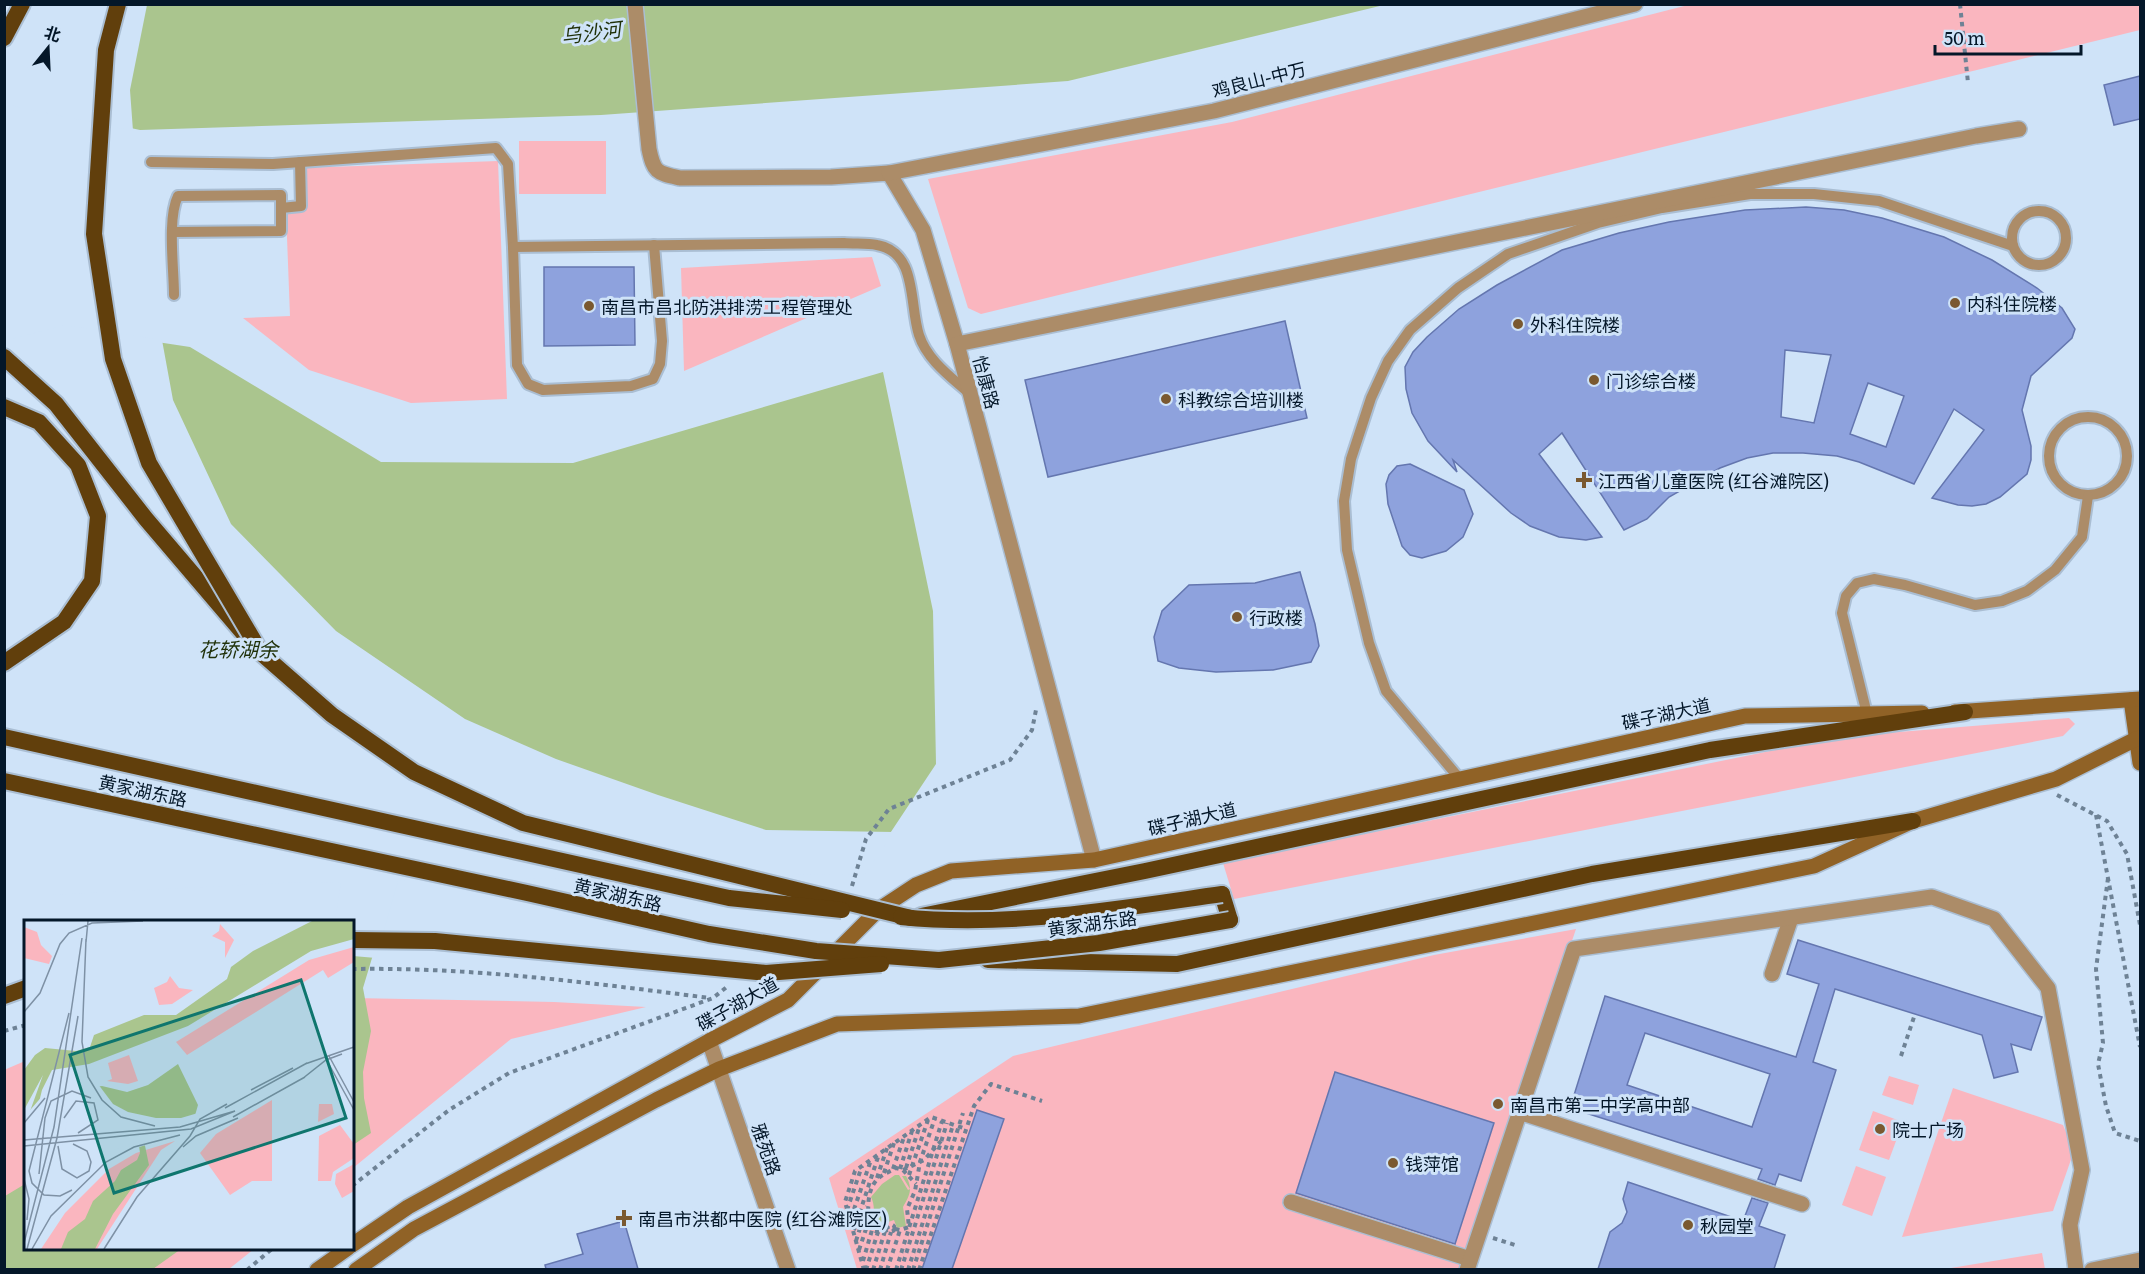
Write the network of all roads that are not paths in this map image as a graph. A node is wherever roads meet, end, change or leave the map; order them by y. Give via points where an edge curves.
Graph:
1 (22, 4) edge
2 (118, 4) edge
3 (635, 4) edge
4 (1635, 4) edge
5 (4, 38) edge
6 (2019, 129) dead end
7 (151, 162) dead end
8 (300, 162) junction
9 (889, 173) junction
10 (281, 208) junction
11 (173, 232) junction
12 (654, 245) junction
13 (2013, 246) junction
14 (513, 247) junction
15 (174, 295) dead end
16 (957, 344) junction
17 (4, 357) edge
18 (970, 394) junction
19 (4, 407) edge
20 (2088, 496) junction
21 (261, 653) junction
22 (4, 663) edge
23 (2136, 699) edge
24 (1965, 712) junction
25 (1867, 714) junction
26 (4, 737) edge
27 (2138, 738) edge
28 (2140, 763) edge
29 (1459, 778) junction
30 (4, 781) edge
31 (1913, 821) junction
32 (1094, 860) junction
33 (911, 918) junction
34 (1791, 918) junction
35 (354, 940) edge
36 (939, 960) junction
37 (1772, 974) dead end
38 (24, 989) edge
39 (4, 996) edge
40 (709, 1041) junction
41 (719, 1070) junction
42 (1519, 1112) junction
43 (1291, 1202) dead end
44 (1802, 1204) dead end
45 (354, 1244) edge
46 (345, 1250) edge
47 (2140, 1260) edge
48 (1468, 1264) edge
49 (317, 1269) edge
50 (356, 1269) edge
51 (788, 1269) edge
52 (2076, 1269) edge
53 (2092, 1269) edge

1 - 5 highway
2 - 21 highway, bridge via 106,50 94,234 113,359 149,463
3 - 9 street via 649,149 652,167 660,174 680,178
4 - 9 street, 鸡良山-中万 via 1214,111
6 - 16 street
7 - 8 lane
8 - 10 lane via 301,206
8 - 14 lane via 496,148 508,164
9 - 16 street, 怡康路 via 923,230
10 - 11 lane via 281,231
10 - 11 lane via 281,195 178,196 173,206
11 - 15 lane
12 - 14 lane
12 - 14 lane via 662,341 660,364 653,380 632,386 543,390 528,384 517,365
12 - 18 lane via 879,245 899,255 908,272 919,335 929,357
13 - 13 lane via 2016,254 2030,264 2048,264 2062,252 2065,234 2057,218 2049,213 2031,212 2013,229
13 - 29 lane via 1880,201 1814,194 1750,194 1598,223 1508,254 1458,288 1410,330 1388,360 1351,459 1344,501 1347,550 1369,644 1386,691
16 - 18 street, 怡康路
17 - 21 highway, bridge via 56,404 146,519
18 - 32 street, 怡康路
19 - 22 highway via 39,422 78,465 98,516 92,581 64,622
20 - 20 lane via 2100,494 2120,480 2128,457 2126,444 2116,429 2101,419 2087,417 2062,426 2053,437 2049,464 2063,487
20 - 25 lane via 2082,537 2055,570 2027,591 2001,601 1975,605 1874,579 1857,583 1846,596 1842,613
21 - 33 highway, bridge via 332,715 414,772 523,823
23 - 24 main road, 碟子湖大道
23 - 27 main road
24 - 25 main road, 碟子湖大道
24 - 33 highway, bridge via 1710,750
25 - 29 main road, 碟子湖大道 via 1745,716
26 - 33 highway, 黄家湖东路, bridge via 729,898
27 - 28 main road
27 - 31 main road via 2056,778
29 - 32 main road, 碟子湖大道
30 - 36 highway, 黄家湖东路, bridge via 709,934 816,951
31 - 36 highway, bridge via 1592,874 1177,964
31 - 41 main road via 1814,867 1079,1016 837,1024
32 - 40 main road, 碟子湖大道 via 951,871 916,885 878,910 788,1000
33 - 36 highway, 黄家湖东路, bridge via 1008,921 1222,894 1230,920 1100,943
34 - 37 street
34 - 42 street via 1574,948
34 - 52 street via 1932,897 1994,919 2048,988 2082,1170 2070,1225
35 - 36 highway, bridge via 435,940 766,973
38 - 39 highway
40 - 41 street, 雅苑路
40 - 45 main road, 碟子湖大道 via 408,1207
41 - 50 main road via 414,1229
41 - 51 street, 雅苑路
42 - 44 street
42 - 48 street
43 - 48 street
46 - 49 main road
47 - 53 street

